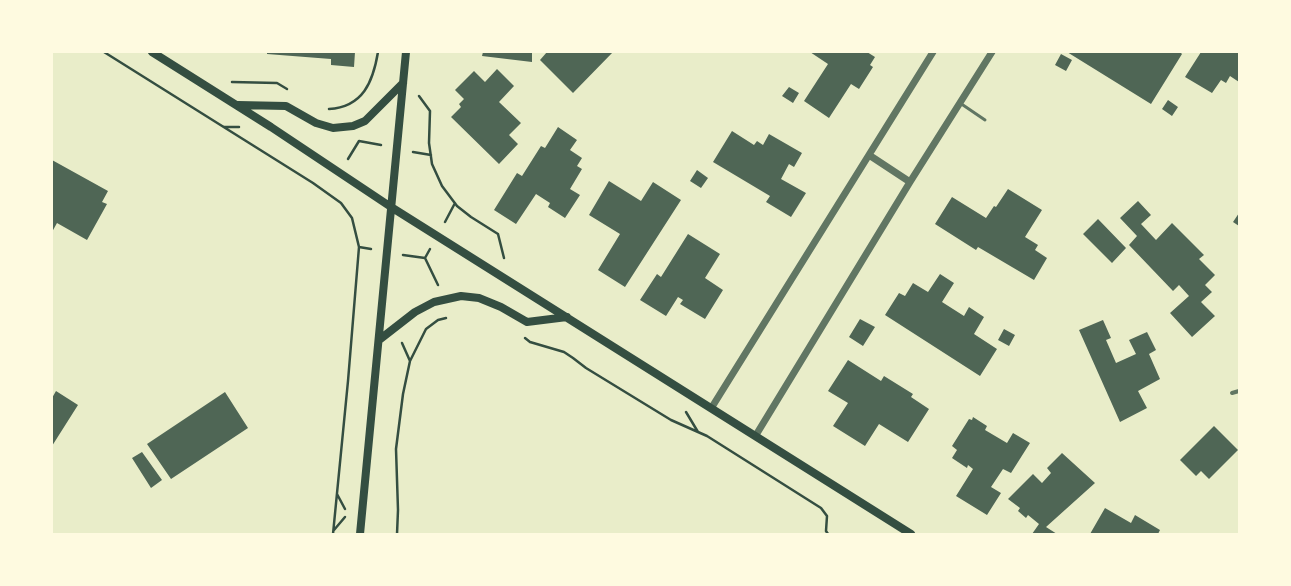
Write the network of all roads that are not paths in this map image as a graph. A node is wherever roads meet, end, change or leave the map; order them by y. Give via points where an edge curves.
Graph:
1 (152, 52) edge
2 (406, 52) edge
3 (933, 52) edge
4 (992, 52) edge
5 (403, 83) junction
6 (960, 103) junction
7 (238, 106) junction
8 (985, 120) dead end
9 (869, 155) junction
10 (910, 182) junction
11 (391, 206) junction
12 (567, 317) junction
13 (379, 340) junction
14 (1239, 391) edge
15 (1232, 393) dead end
16 (712, 408) junction
17 (756, 435) junction
18 (360, 534) edge
19 (911, 534) edge

1 - 7 main road
2 - 5 main road
3 - 9 street
4 - 6 street
5 - 7 main road via 365,121 353,126 333,128 316,123 286,106
5 - 11 main road
6 - 8 lane
6 - 10 street
7 - 11 main road
9 - 10 street
9 - 16 street
10 - 17 street
11 - 12 main road
11 - 13 main road
12 - 13 main road via 527,322 479,298 461,296 434,302 415,312
12 - 16 main road
13 - 18 main road
14 - 15 street
16 - 17 main road
17 - 19 main road

